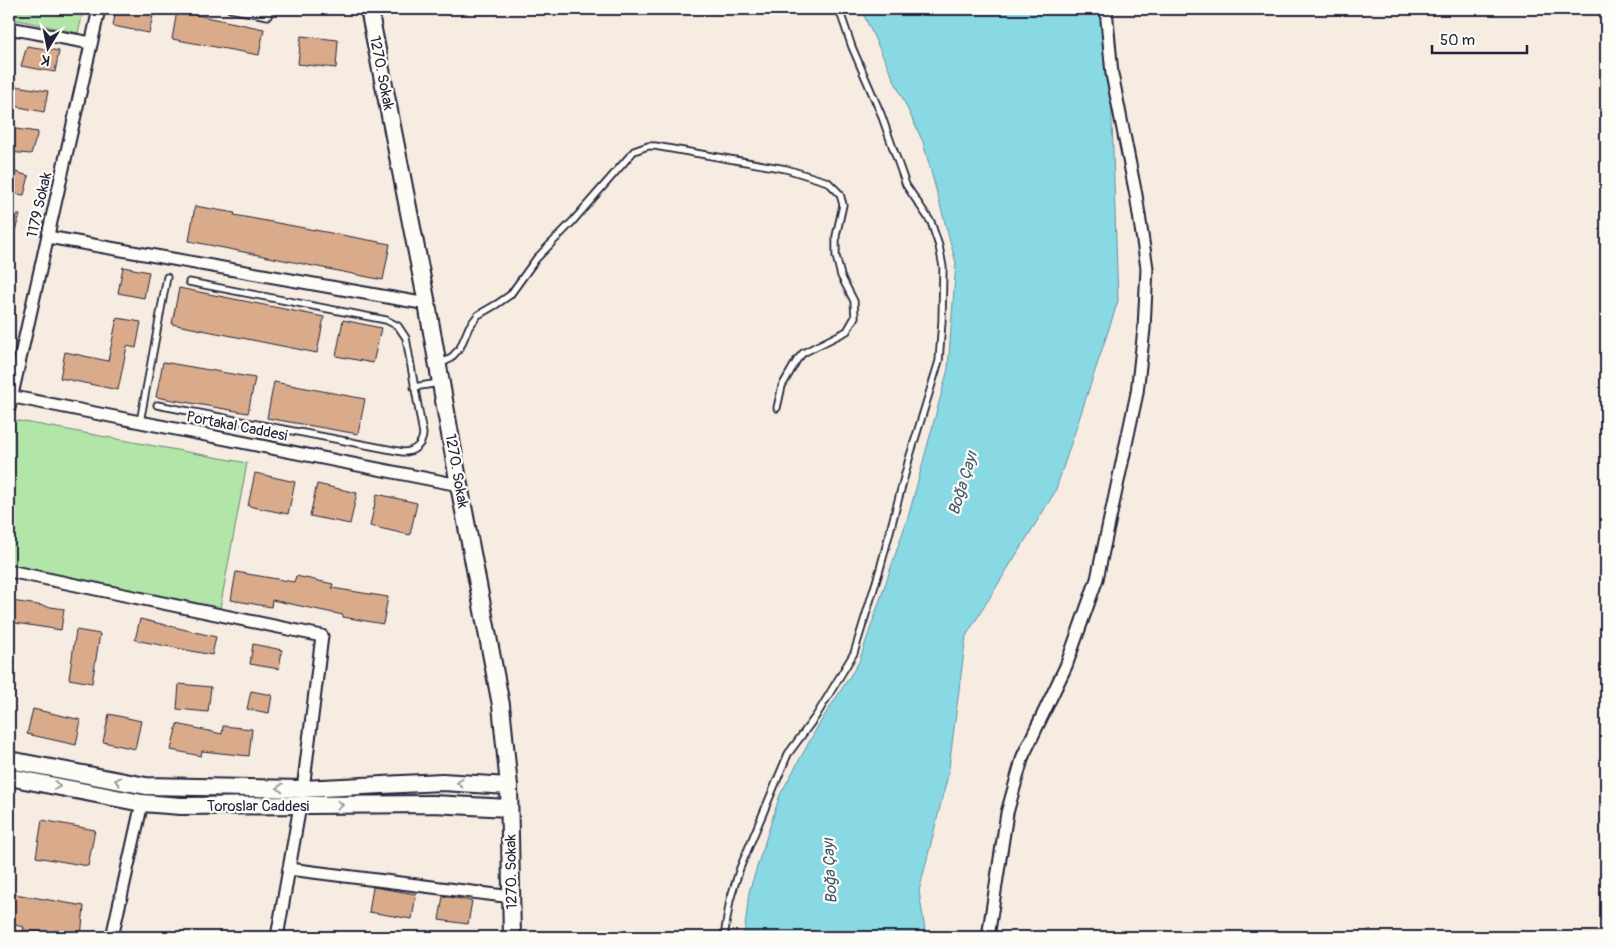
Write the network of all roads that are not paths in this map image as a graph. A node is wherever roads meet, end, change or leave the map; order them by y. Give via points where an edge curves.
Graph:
1 (99, 9) edge
2 (230, 9) edge
3 (270, 9) edge
4 (369, 9) edge
5 (839, 9) edge
6 (1106, 9) edge
7 (9, 28) edge
8 (91, 43) junction
9 (48, 237) junction
10 (167, 277) dead end
11 (189, 282) dead end
12 (427, 304) junction
13 (438, 365) junction
14 (441, 382) junction
15 (414, 387) junction
16 (10, 396) edge
17 (157, 405) dead end
18 (9, 408) edge
19 (777, 408) dead end
20 (140, 422) junction
21 (459, 485) junction
22 (9, 571) edge
23 (9, 760) edge
24 (9, 777) edge
25 (146, 786) junction
26 (509, 786) junction
27 (303, 789) junction
28 (142, 803) junction
29 (300, 806) junction
30 (509, 808) junction
31 (289, 868) junction
32 (512, 897) junction
33 (112, 937) edge
34 (277, 937) edge
35 (512, 937) edge
36 (724, 937) edge
37 (988, 937) edge

1 - 8 street, 1179 Sokak
2 - 3 lane via 268,16
4 - 12 street, 1270. Sokak
5 - 36 lane via 906,184 930,222 939,246 942,321 939,361 854,654 788,754 740,868 730,900
6 - 37 street via 1112,74 1147,268 1137,394 1097,579 1066,666 1024,756 1007,813
7 - 8 street
8 - 9 street, 1179 Sokak
9 - 12 street
9 - 16 street, 1179 Sokak
10 - 20 lane
11 - 15 lane via 392,322 406,338
12 - 13 street, 1270. Sokak
13 - 14 street, 1270. Sokak
13 - 19 lane via 455,355 473,320 510,295 536,259 634,151 654,146 823,179 840,194 843,205 836,236 836,256 841,276 854,301 855,317 847,331 803,353 782,386
14 - 15 lane
14 - 21 street, 1270. Sokak
15 - 17 lane via 423,434 418,447 408,452
16 - 18 street, 1179 Sokak
16 - 20 street, Portakal Caddesi
20 - 21 street, Portakal Caddesi
21 - 26 street, 1270. Sokak via 501,705
22 - 27 street via 322,636
25 -> 23 street, Toroslar Caddesi
24 -> 28 street, Toroslar Caddesi
27 -> 25 street, Toroslar Caddesi
25 - 28 street
26 -> 27 street, Toroslar Caddesi via 442,782
26 - 30 street, 1270. Sokak
28 - 29 street, Toroslar Caddesi
28 - 33 street
29 -> 30 street, Toroslar Caddesi via 433,804
29 - 31 street
30 - 32 street, 1270. Sokak
31 - 32 street
31 - 34 street
32 - 35 street, 1270. Sokak

